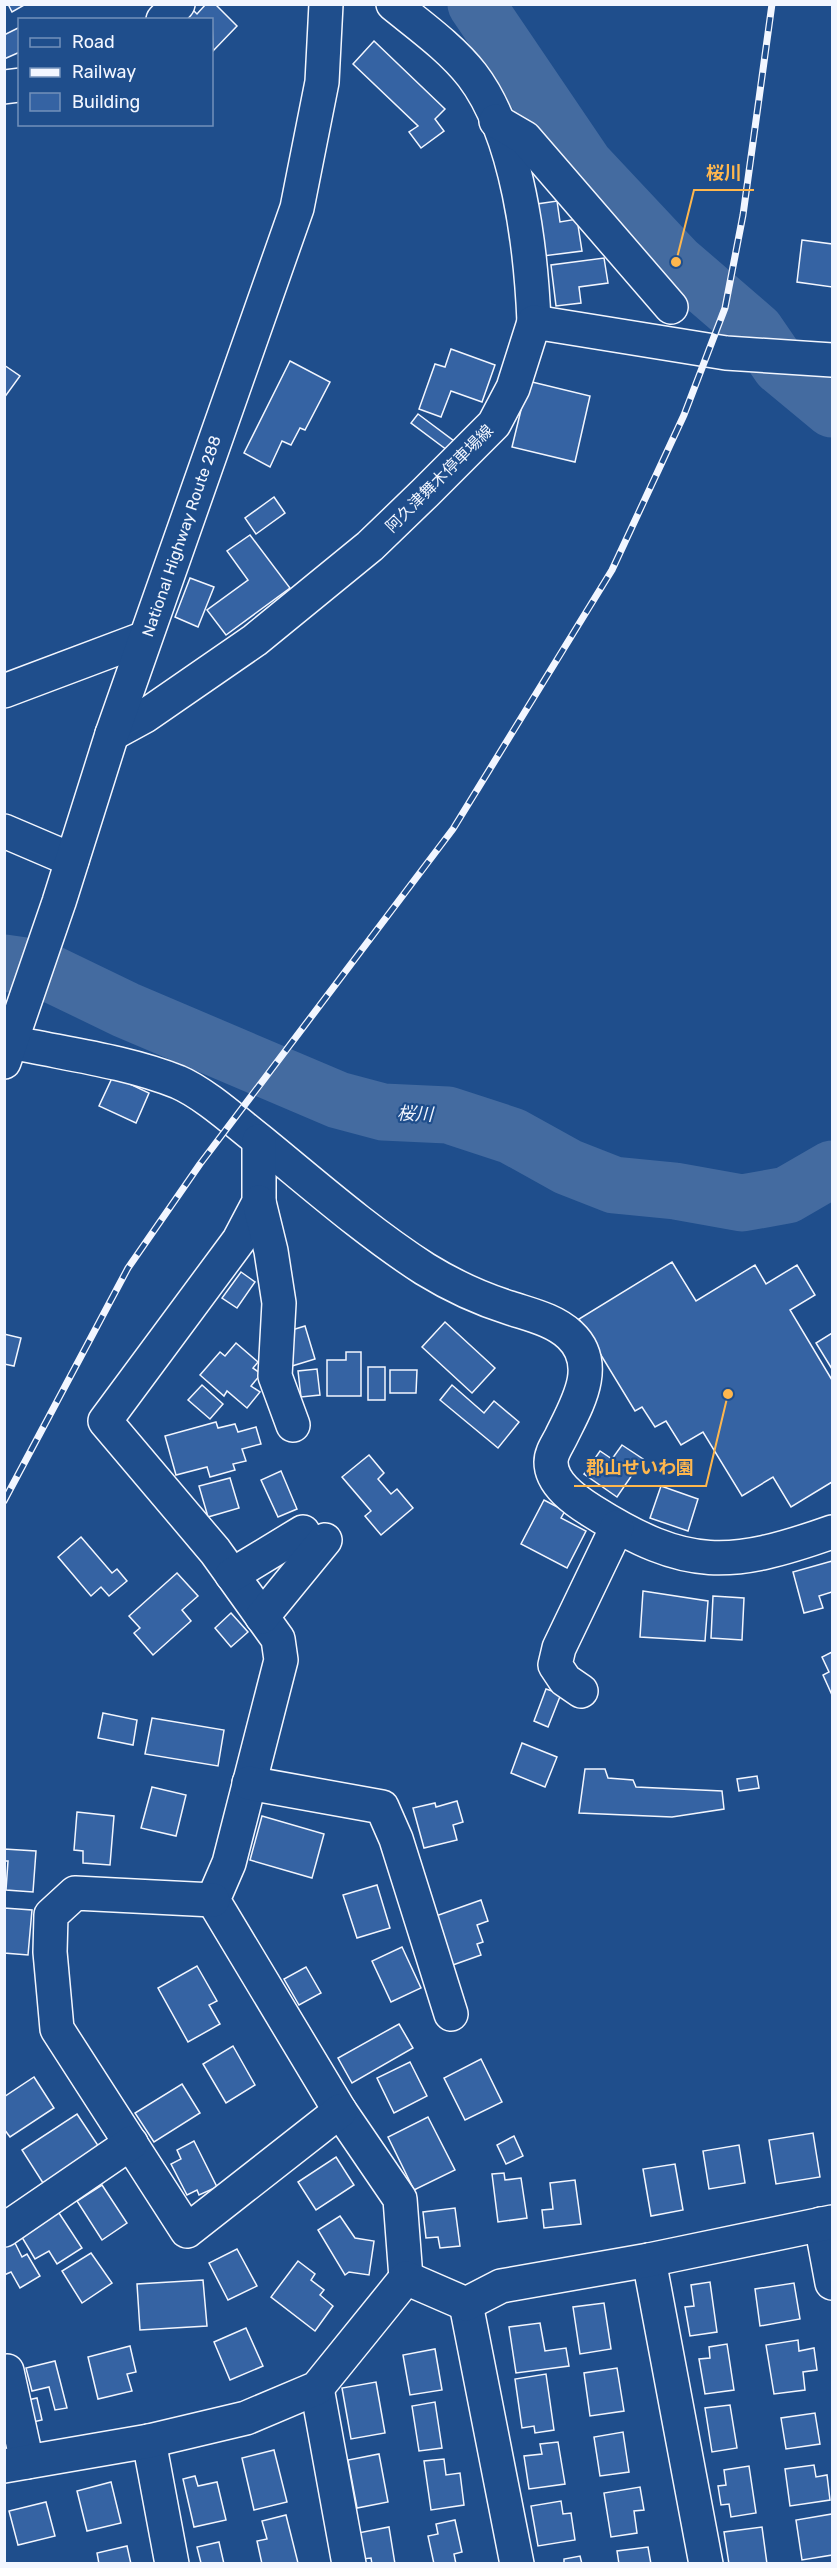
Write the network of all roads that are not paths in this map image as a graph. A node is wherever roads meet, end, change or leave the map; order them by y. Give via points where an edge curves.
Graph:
1 (178, 4) edge
2 (326, 4) edge
3 (393, 4) edge
4 (165, 18) edge
5 (496, 121) junction
6 (671, 308) dead end
7 (534, 322) junction
8 (832, 360) edge
9 (145, 638) junction
10 (4, 691) edge
11 (112, 734) junction
12 (4, 831) edge
13 (72, 861) junction
14 (9, 1046) edge
15 (259, 1141) junction
16 (259, 1202) junction
17 (293, 1425) dead end
18 (617, 1527) junction
19 (832, 1532) edge
20 (232, 1575) junction
21 (262, 1617) junction
22 (581, 1691) dead end
23 (249, 1783) junction
24 (213, 1900) junction
25 (451, 2014) dead end
26 (340, 2111) junction
27 (131, 2143) junction
28 (827, 2223) edge
29 (4, 2230) edge
30 (649, 2260) junction
31 (406, 2278) junction
32 (832, 2283) edge
33 (466, 2304) junction
34 (7, 2371) dead end
35 (316, 2388) junction
36 (148, 2441) junction
37 (16, 2464) edge
38 (172, 2564) edge
39 (349, 2564) edge
40 (517, 2564) edge
41 (705, 2564) edge

1 - 4 main road
2 - 9 main road, National Highway Route 288 via 322,82 297,208
3 - 5 main road via 472,75
5 - 6 main road via 525,138
5 - 7 main road via 516,184
7 - 8 main road via 726,353
7 - 11 main road, 阿久津舞木停車場線 via 513,388 494,424 425,493 370,546 255,640 145,716
9 - 10 main road
9 - 11 main road, National Highway Route 288
11 - 13 main road, National Highway Route 288
12 - 13 main road
13 - 14 main road, National Highway Route 288
14 - 15 main road via 119,1064 180,1083 232,1117
15 - 16 main road
15 - 18 main road via 354,1219 424,1268 468,1291 556,1325 572,1336 584,1357 585,1381 551,1463 560,1485
16 - 17 main road via 272,1251 279,1303 275,1376
16 - 20 main road via 239,1240 105,1421
18 - 19 main road via 667,1550 694,1558 723,1559 764,1554
18 - 22 main road via 559,1648 555,1665 565,1680
20 - 21 main road
20 - 21 main road via 314,1536
21 - 23 main road via 278,1639 281,1660
23 - 24 main road via 229,1863
23 - 25 main road via 382,1807 396,1839
24 - 26 main road
24 - 27 main road via 75,1893 51,1915 57,2029
26 - 27 main road via 187,2230
26 - 31 main road via 400,2199
27 - 29 main road
28 - 30 main road
28 - 32 main road
30 - 33 main road via 501,2286
30 - 41 main road
31 - 33 main road
31 - 35 main road
33 - 40 main road
34 - 37 main road
35 - 36 main road via 246,2418
35 - 39 main road
36 - 37 main road
36 - 38 main road

